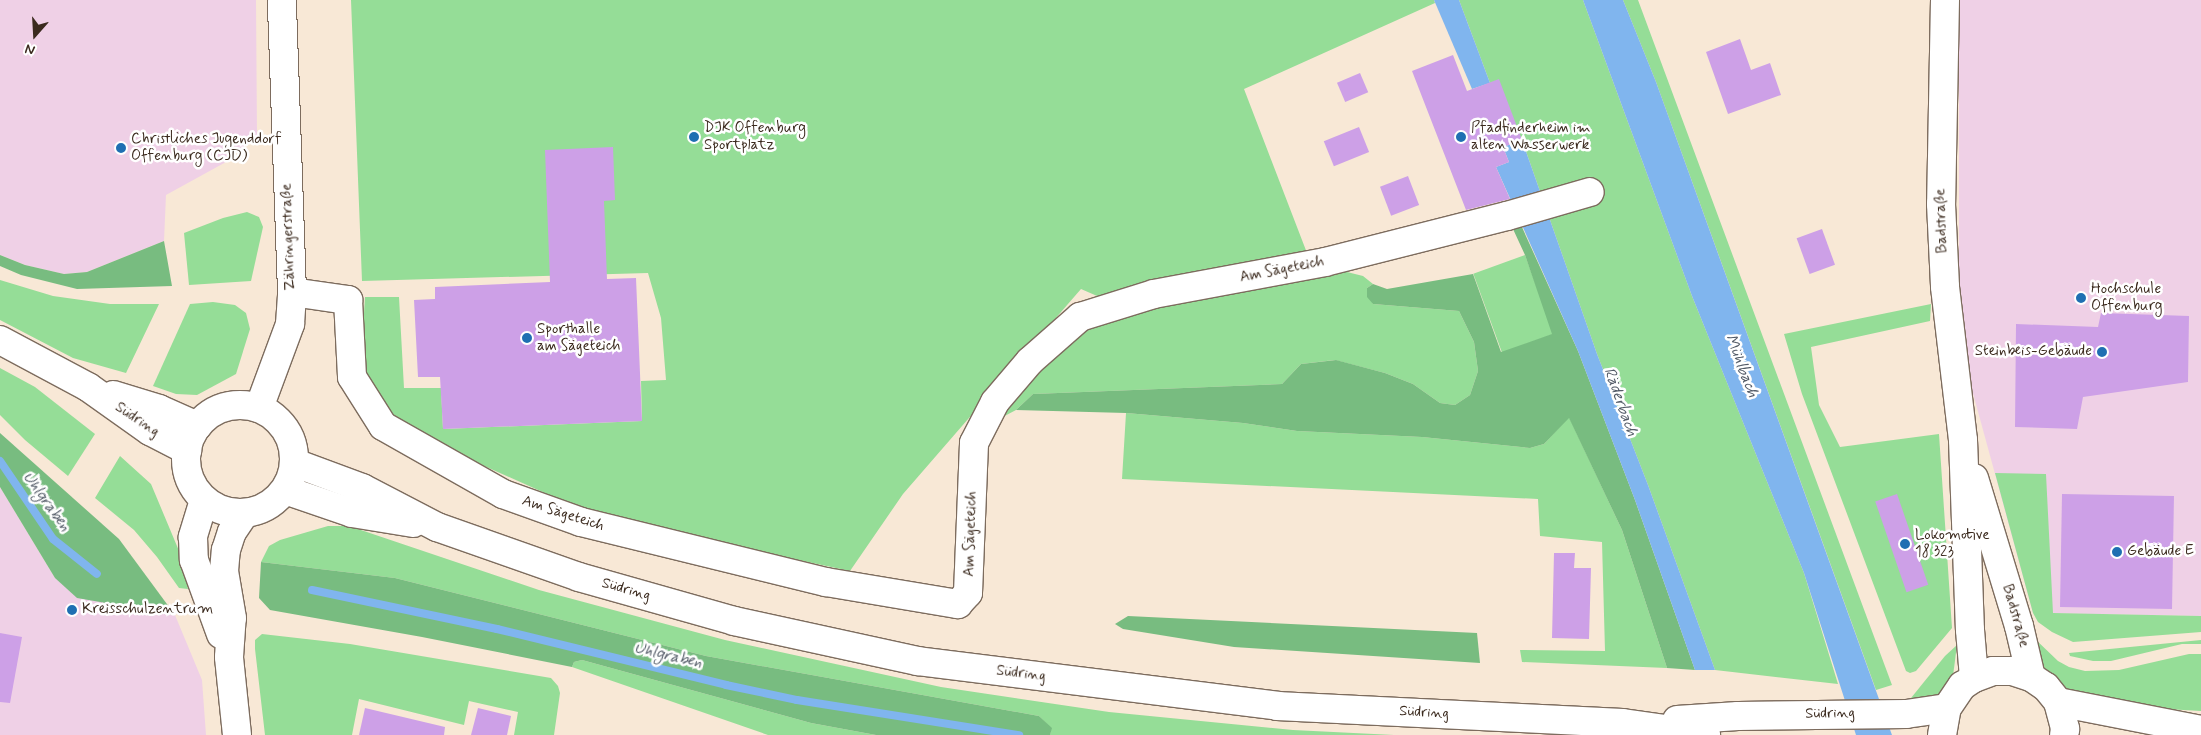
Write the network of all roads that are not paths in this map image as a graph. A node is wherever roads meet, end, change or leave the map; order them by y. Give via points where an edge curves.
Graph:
1 (282, 0) edge
2 (1945, 0) edge
3 (1590, 192) dead end
4 (292, 292) junction
5 (0, 340) edge
6 (259, 408) junction
7 (192, 438) junction
8 (1963, 440) junction
9 (295, 463) junction
10 (285, 490) junction
11 (204, 500) junction
12 (245, 513) junction
13 (437, 527) junction
14 (229, 657) junction
15 (2031, 676) junction
16 (1974, 678) junction
17 (2058, 702) junction
18 (1947, 708) junction
19 (1623, 723) junction
20 (2201, 730) edge
21 (237, 735) edge
22 (1706, 735) edge
23 (1942, 735) edge
24 (2064, 735) edge
25 (2174, 735) edge

1 - 4 street, Zähringerstraße
2 - 8 street, Badstraße via 1941,204 1945,287
3 - 4 street, Am Sägeteich via 1325,262 1154,294 1080,318 1030,361 1001,395 974,443 968,594 958,604 826,582 581,522 503,494 383,426 352,377 348,300
4 - 6 street, Zähringerstraße via 290,324
5 - 7 street, Südring via 88,387 150,431
6 - 7 street via 240,405 222,408 207,416
6 - 9 street via 271,414 288,432
7 - 11 street via 190,478
8 - 15 street, Badstraße
8 - 16 street, Badstraße
9 - 10 street
9 - 13 street, Südring via 362,488
10 - 12 street via 262,509
10 - 13 street, Südring via 352,513
11 - 12 street via 228,512
11 - 14 street via 194,537 194,560
12 - 14 street via 232,532 226,550 224,571 232,618
13 - 19 street, Südring via 579,577 734,621 918,661 1277,706
14 - 21 street
15 - 16 street via 1993,671
15 - 17 street
16 - 18 street via 1962,686
17 - 20 street
17 - 24 street
18 - 19 street, Südring via 1906,714 1738,716
18 - 23 street
19 - 22 street, Südring
20 - 25 street

